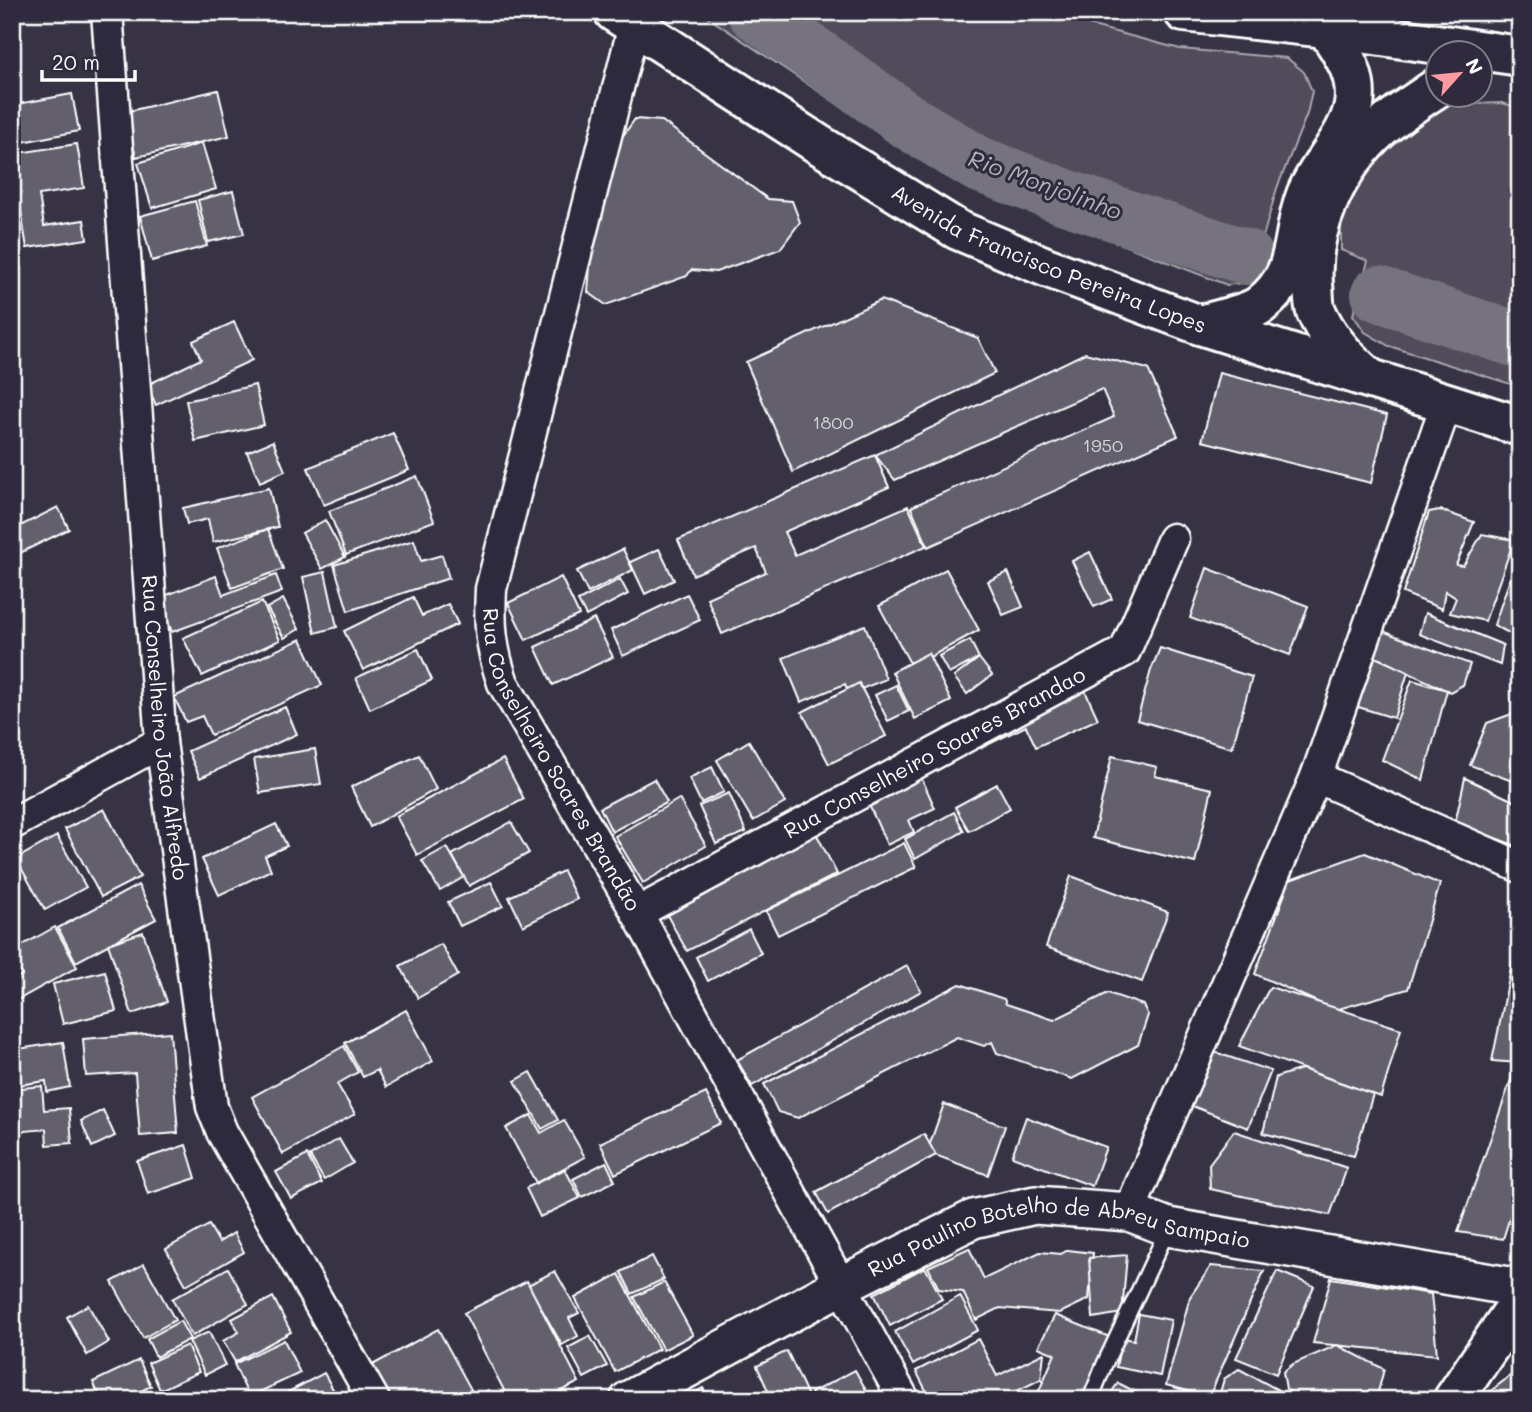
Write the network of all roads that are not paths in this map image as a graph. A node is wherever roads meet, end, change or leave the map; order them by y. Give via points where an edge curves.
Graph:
1 (107, 12) edge
2 (1184, 12) edge
3 (624, 19) edge
4 (1326, 28) junction
5 (1424, 43) edge
6 (1494, 53) edge
7 (1520, 56) edge
8 (1424, 96) edge
9 (1200, 325) junction
10 (1368, 378) junction
11 (1447, 402) junction
12 (1520, 426) edge
13 (1173, 539) dead end
14 (161, 742) junction
15 (1315, 777) junction
16 (12, 824) edge
17 (1520, 867) edge
18 (637, 913) junction
19 (1129, 1212) junction
20 (1168, 1227) junction
21 (842, 1285) junction
22 (1520, 1288) edge
23 (1520, 1301) edge
24 (374, 1400) edge
25 (629, 1400) edge
26 (904, 1400) edge
27 (1090, 1400) edge
28 (1453, 1400) edge

1 - 14 street, Rua Conselheiro João Alfredo
2 - 4 main road
3 - 9 main road, Avenida Francisco Pereira Lopes via 958,230
3 - 18 street, Rua Conselheiro Soares Brandão via 491,589 489,624 503,683
4 - 5 main road
4 - 9 main road via 1353,70 1354,106 1306,196 1289,270 1259,306
6 - 7 main road
8 - 10 main road via 1354,157 1325,209 1317,240 1312,272 1315,309 1346,358
9 - 10 main road, Avenida Francisco Pereira Lopes
10 - 11 main road, Avenida Francisco Pereira Lopes
11 - 12 main road, Avenida Francisco Pereira Lopes
11 - 15 street
13 - 18 street, Rua Conselheiro Soares Brandao via 1125,651
14 - 16 street
14 - 24 street, Rua Conselheiro João Alfredo via 212,1107
15 - 17 street
15 - 19 street
18 - 21 street, Rua Conselheiro Soares Brandão
19 - 20 street, Rua Paulino Botelho de Abreu Sampaio
19 - 21 street, Rua Paulino Botelho de Abreu Sampaio via 1035,1205 973,1219
20 - 22 street, Rua Paulino Botelho de Abreu Sampaio
20 - 27 lane
21 - 25 street, Rua Paulino Botelho de Abreu Sampaio
21 - 26 street, Rua Conselheiro Soares Brandão
23 - 28 main road

